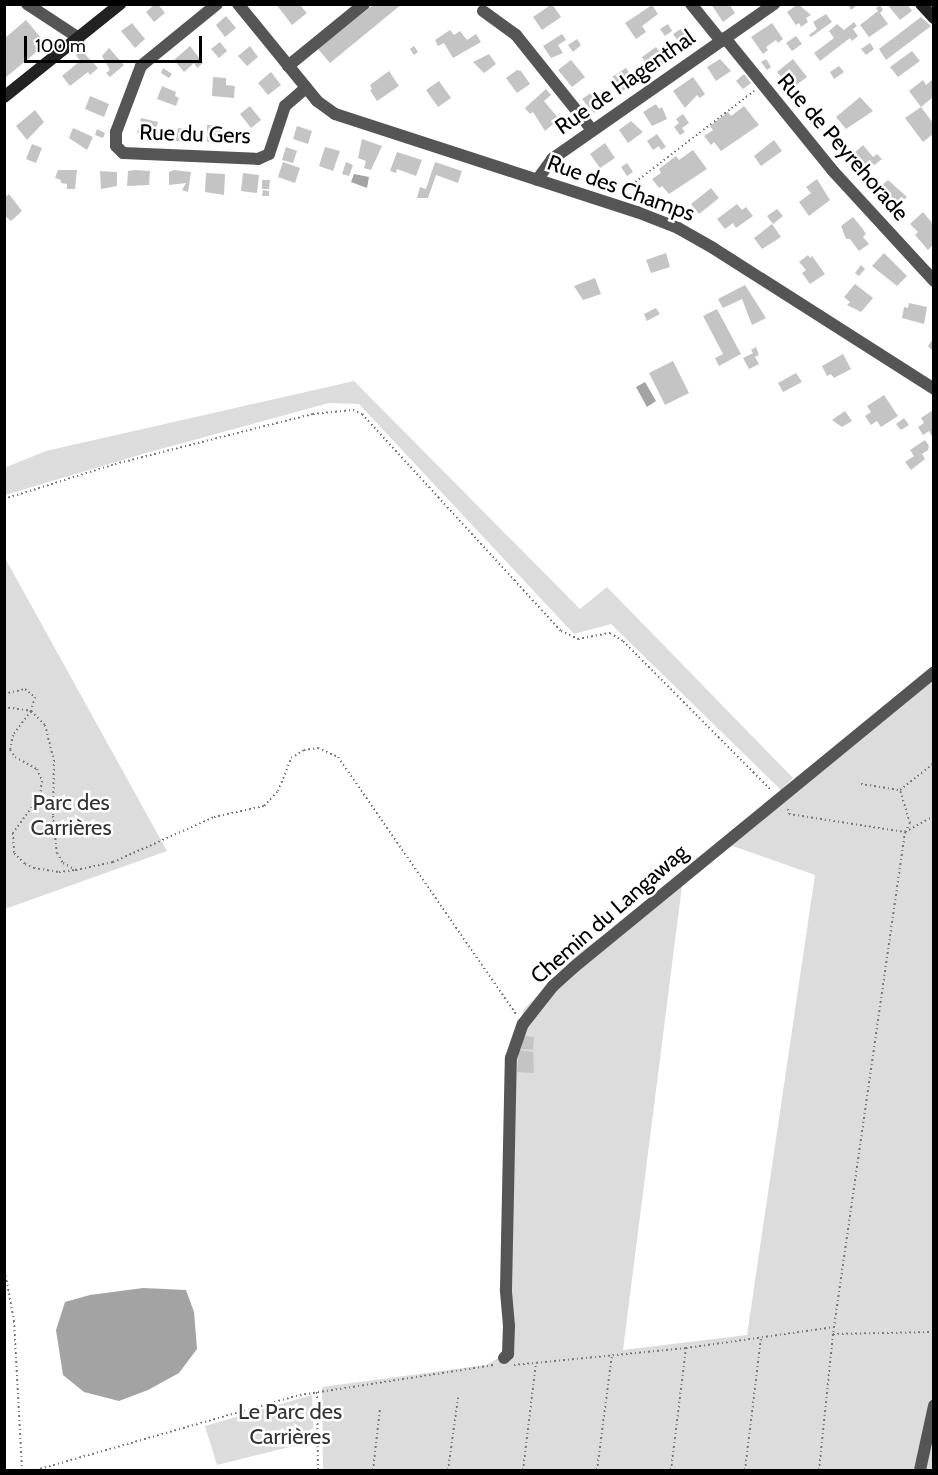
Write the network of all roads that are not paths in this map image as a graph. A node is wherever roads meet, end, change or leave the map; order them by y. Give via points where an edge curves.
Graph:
1 (27, 4) edge
2 (120, 4) edge
3 (217, 4) edge
4 (238, 4) edge
5 (364, 4) edge
6 (691, 4) edge
7 (774, 4) edge
8 (921, 4) edge
9 (483, 11) dead end
10 (933, 18) edge
11 (79, 38) junction
12 (723, 40) junction
13 (288, 66) junction
14 (306, 88) junction
15 (4, 97) edge
16 (592, 130) junction
17 (537, 180) junction
18 (933, 281) edge
19 (933, 389) edge
20 (933, 672) edge
21 (504, 1363) road end
22 (933, 1406) edge
23 (920, 1470) edge

1 - 11 street
2 - 11 main road
3 - 14 street, Rue du Gers via 141,66 116,132 116,146 123,153 258,159 269,154 285,106
4 - 13 street, Rue des Champs
5 - 13 street
6 - 12 street, Rue de Peyrehorade
7 - 12 street, Rue de Hagenthal
8 - 10 main road
9 - 16 street via 516,35
11 - 15 main road
12 - 16 street, Rue de Hagenthal
12 - 18 street, Rue de Peyrehorade via 833,171
13 - 14 street, Rue des Champs
14 - 17 street, Rue des Champs via 325,107 351,121
16 - 17 street, Rue de Hagenthal via 552,159
17 - 19 street, Rue des Champs via 660,220 696,237
20 - 21 street, Chemin du Langawag via 574,967 523,1024 511,1058 506,1289 509,1326
22 - 23 street

